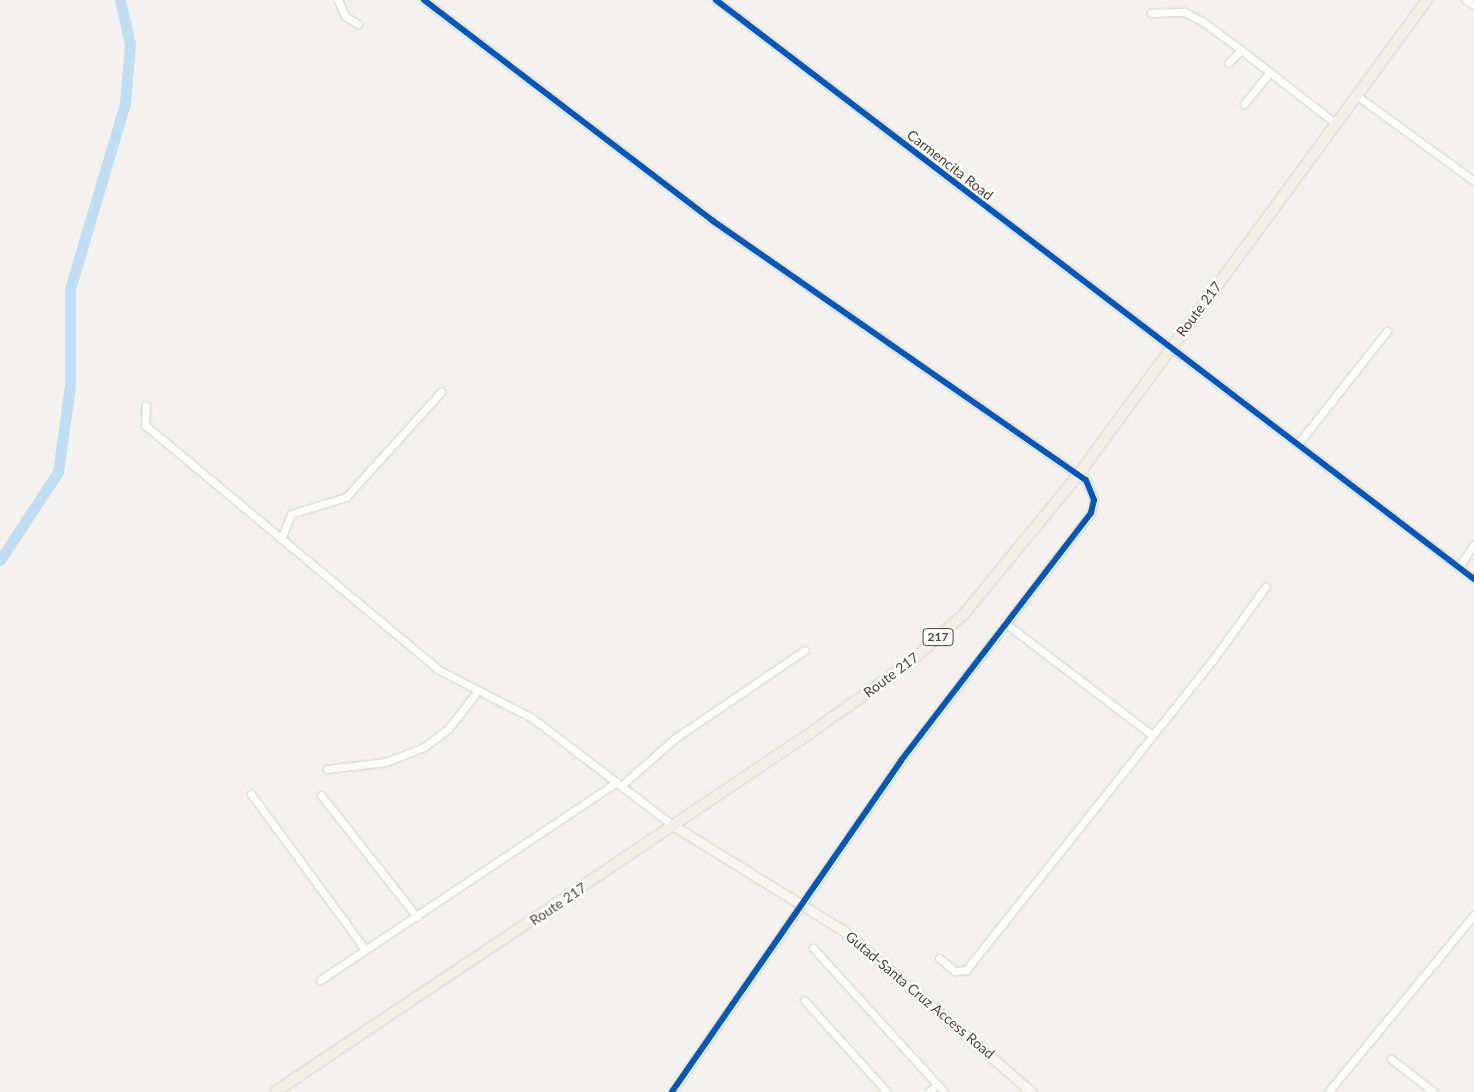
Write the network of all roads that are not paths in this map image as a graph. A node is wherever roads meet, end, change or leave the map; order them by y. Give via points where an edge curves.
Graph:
1 (338, 0) edge
2 (424, 0) edge
3 (716, 0) edge
4 (1427, 0) edge
5 (1466, 0) edge
6 (1474, 5) edge
7 (1151, 13) dead end
8 (358, 24) dead end
9 (1241, 50) junction
10 (1228, 63) dead end
11 (1270, 72) junction
12 (1356, 95) junction
13 (1244, 104) dead end
14 (1335, 123) junction
15 (1474, 180) edge
16 (1387, 331) dead end
17 (1171, 346) junction
18 (441, 392) dead end
19 (146, 405) dead end
20 (1298, 444) junction
21 (1078, 475) junction
22 (281, 539) junction
23 (1474, 544) edge
24 (1458, 567) junction
25 (1474, 580) edge
26 (1266, 586) dead end
27 (1005, 623) junction
28 (805, 650) dead end
29 (476, 693) junction
30 (1152, 735) junction
31 (326, 769) dead end
32 (619, 784) junction
33 (251, 794) dead end
34 (321, 795) dead end
35 (674, 826) junction
36 (801, 902) junction
37 (1474, 915) edge
38 (417, 917) junction
39 (813, 948) dead end
40 (364, 949) junction
41 (939, 958) dead end
42 (320, 980) dead end
43 (804, 1000) dead end
44 (1391, 1059) dead end
45 (937, 1085) junction
46 (275, 1092) edge
47 (672, 1092) edge
48 (887, 1092) edge
49 (928, 1092) edge
50 (944, 1092) edge
51 (1032, 1092) edge
52 (1328, 1092) edge
53 (1434, 1092) edge

1 - 8 street via 345,16
2 - 21 street via 713,220
3 - 17 street, Carmencita Road
4 - 12 main road, Route 217 / 217
5 - 6 street
7 - 9 street via 1184,12
9 - 10 street
9 - 11 street
11 - 13 street
11 - 14 street
12 - 14 main road, Route 217 / 217
12 - 15 street
14 - 17 main road, Route 217 / 217
16 - 20 street
17 - 20 street, Carmencita Road
17 - 21 main road, Route 217 / 217
18 - 22 street via 346,497 291,514
19 - 22 street via 146,425
20 - 24 street, Carmencita Road
21 - 27 street via 1086,480 1094,500 1091,513
21 - 35 main road, Route 217 / 217 via 964,614 910,662
22 - 29 street via 439,670
23 - 24 street
24 - 25 street, Carmencita Road
26 - 30 street
27 - 30 street
27 - 36 street
28 - 32 street via 674,739
29 - 31 street via 448,729 424,747 395,760
29 - 32 street via 532,718
30 - 41 street via 966,970 954,971
32 - 35 street
32 - 38 street
33 - 40 street
34 - 38 street
35 - 36 main road, Gutad-Santa Cruz Access Road
35 - 46 main road, Route 217 / 217
36 - 47 street
36 - 51 main road, Gutad-Santa Cruz Access Road via 878,956
37 - 52 street
38 - 40 street
39 - 45 street
40 - 42 street
43 - 48 street
44 - 53 street
45 - 49 street
45 - 50 street

